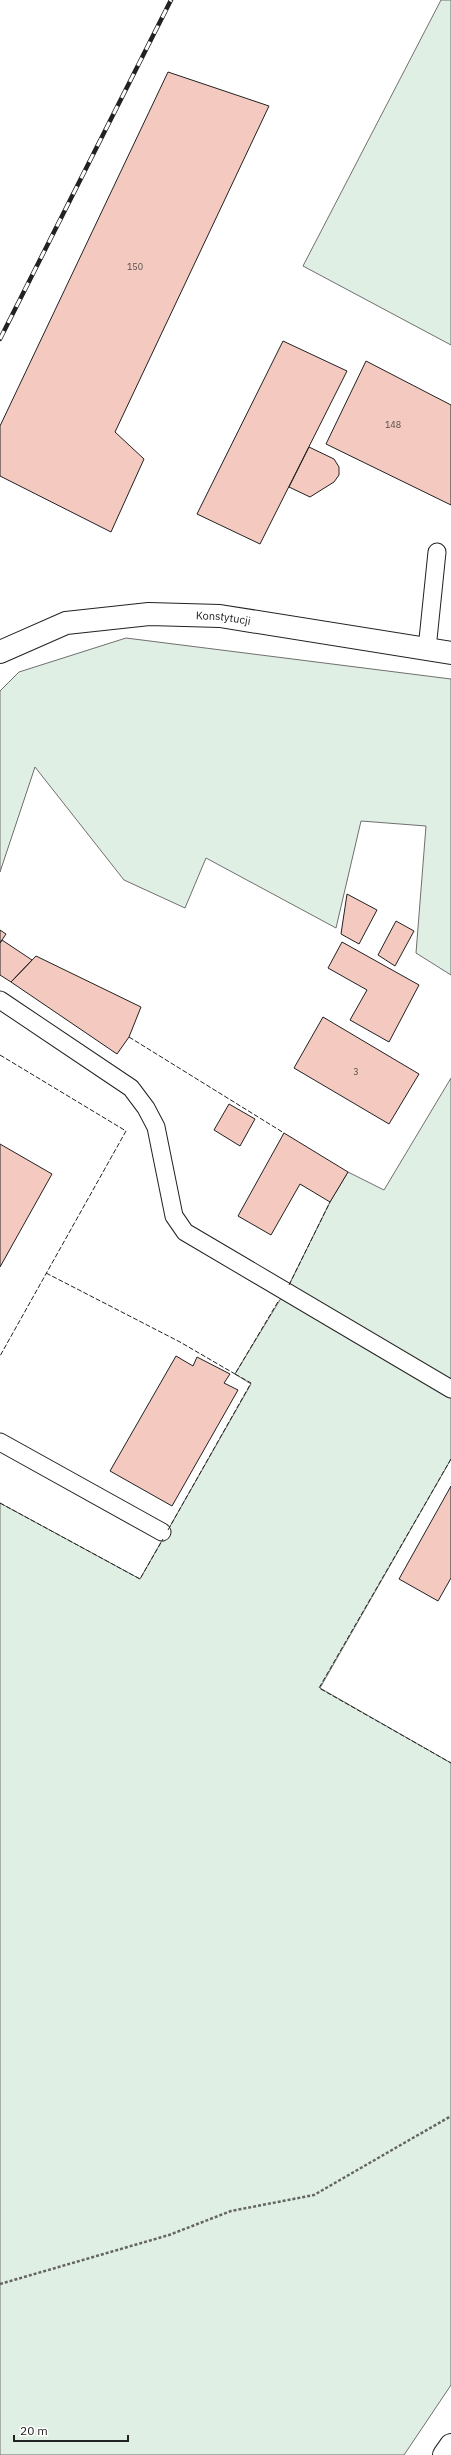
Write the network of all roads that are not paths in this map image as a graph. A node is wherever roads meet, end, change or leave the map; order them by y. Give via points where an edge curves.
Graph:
1 (437, 552) dead end
2 (427, 649) junction
3 (0, 652) edge
4 (451, 653) edge
5 (0, 1000) edge
6 (451, 1389) edge
7 (0, 1442) edge
8 (162, 1532) dead end
9 (451, 2445) edge
10 (444, 2455) edge

1 - 2 lane
2 - 3 street, Konstytucji via 220,616 149,614 66,623
2 - 4 street, Konstytucji
5 - 6 lane via 131,1088 156,1127 174,1216 185,1232
7 - 8 lane
9 - 10 street

